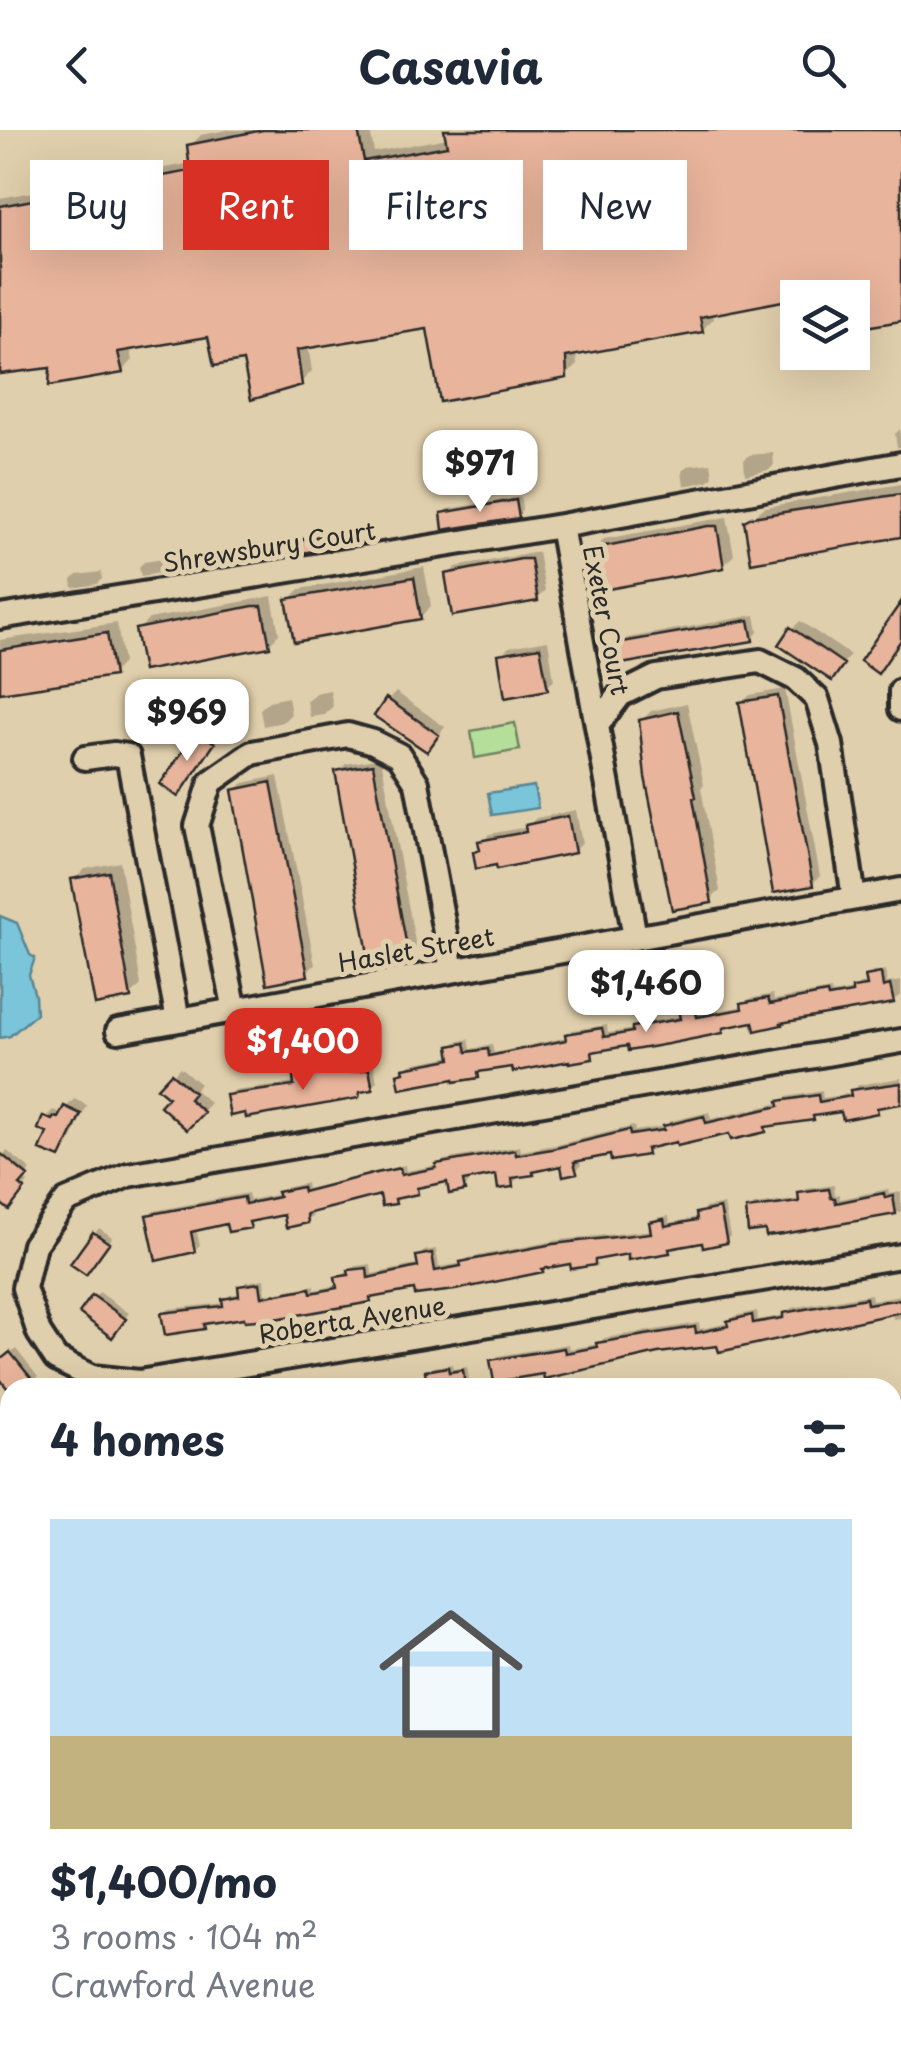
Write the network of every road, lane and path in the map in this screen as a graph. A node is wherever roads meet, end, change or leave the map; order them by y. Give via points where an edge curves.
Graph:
1 (901, 464) edge
2 (561, 526) junction
3 (0, 617) edge
4 (901, 692) edge
5 (901, 710) edge
6 (598, 724) junction
7 (85, 758) dead end
8 (901, 890) edge
9 (854, 898) junction
10 (635, 937) junction
11 (452, 970) junction
12 (235, 1010) junction
13 (178, 1020) junction
14 (118, 1031) dead end
15 (901, 1041) edge
16 (901, 1256) edge
17 (101, 1378) edge
18 (163, 1378) edge

1 - 2 street, Shrewsbury Court
2 - 3 street, Shrewsbury Court
2 - 6 street, Exeter Court
4 - 5 street
6 - 9 street via 620,695 656,677 760,661 796,679 818,699 831,744
6 - 10 street, Exeter Court
7 - 13 street via 128,756
8 - 9 street, Haslet Street
9 - 10 street, Haslet Street
10 - 11 street, Haslet Street
11 - 12 street, Haslet Street
11 - 12 street via 417,782 400,755 348,735 271,749 252,753 211,782 197,826
12 - 13 street, Haslet Street
13 - 14 street, Haslet Street
15 - 17 street, Roberta Avenue via 128,1175 66,1200 34,1246 24,1288 39,1333 56,1358
16 - 18 street, Roberta Avenue

